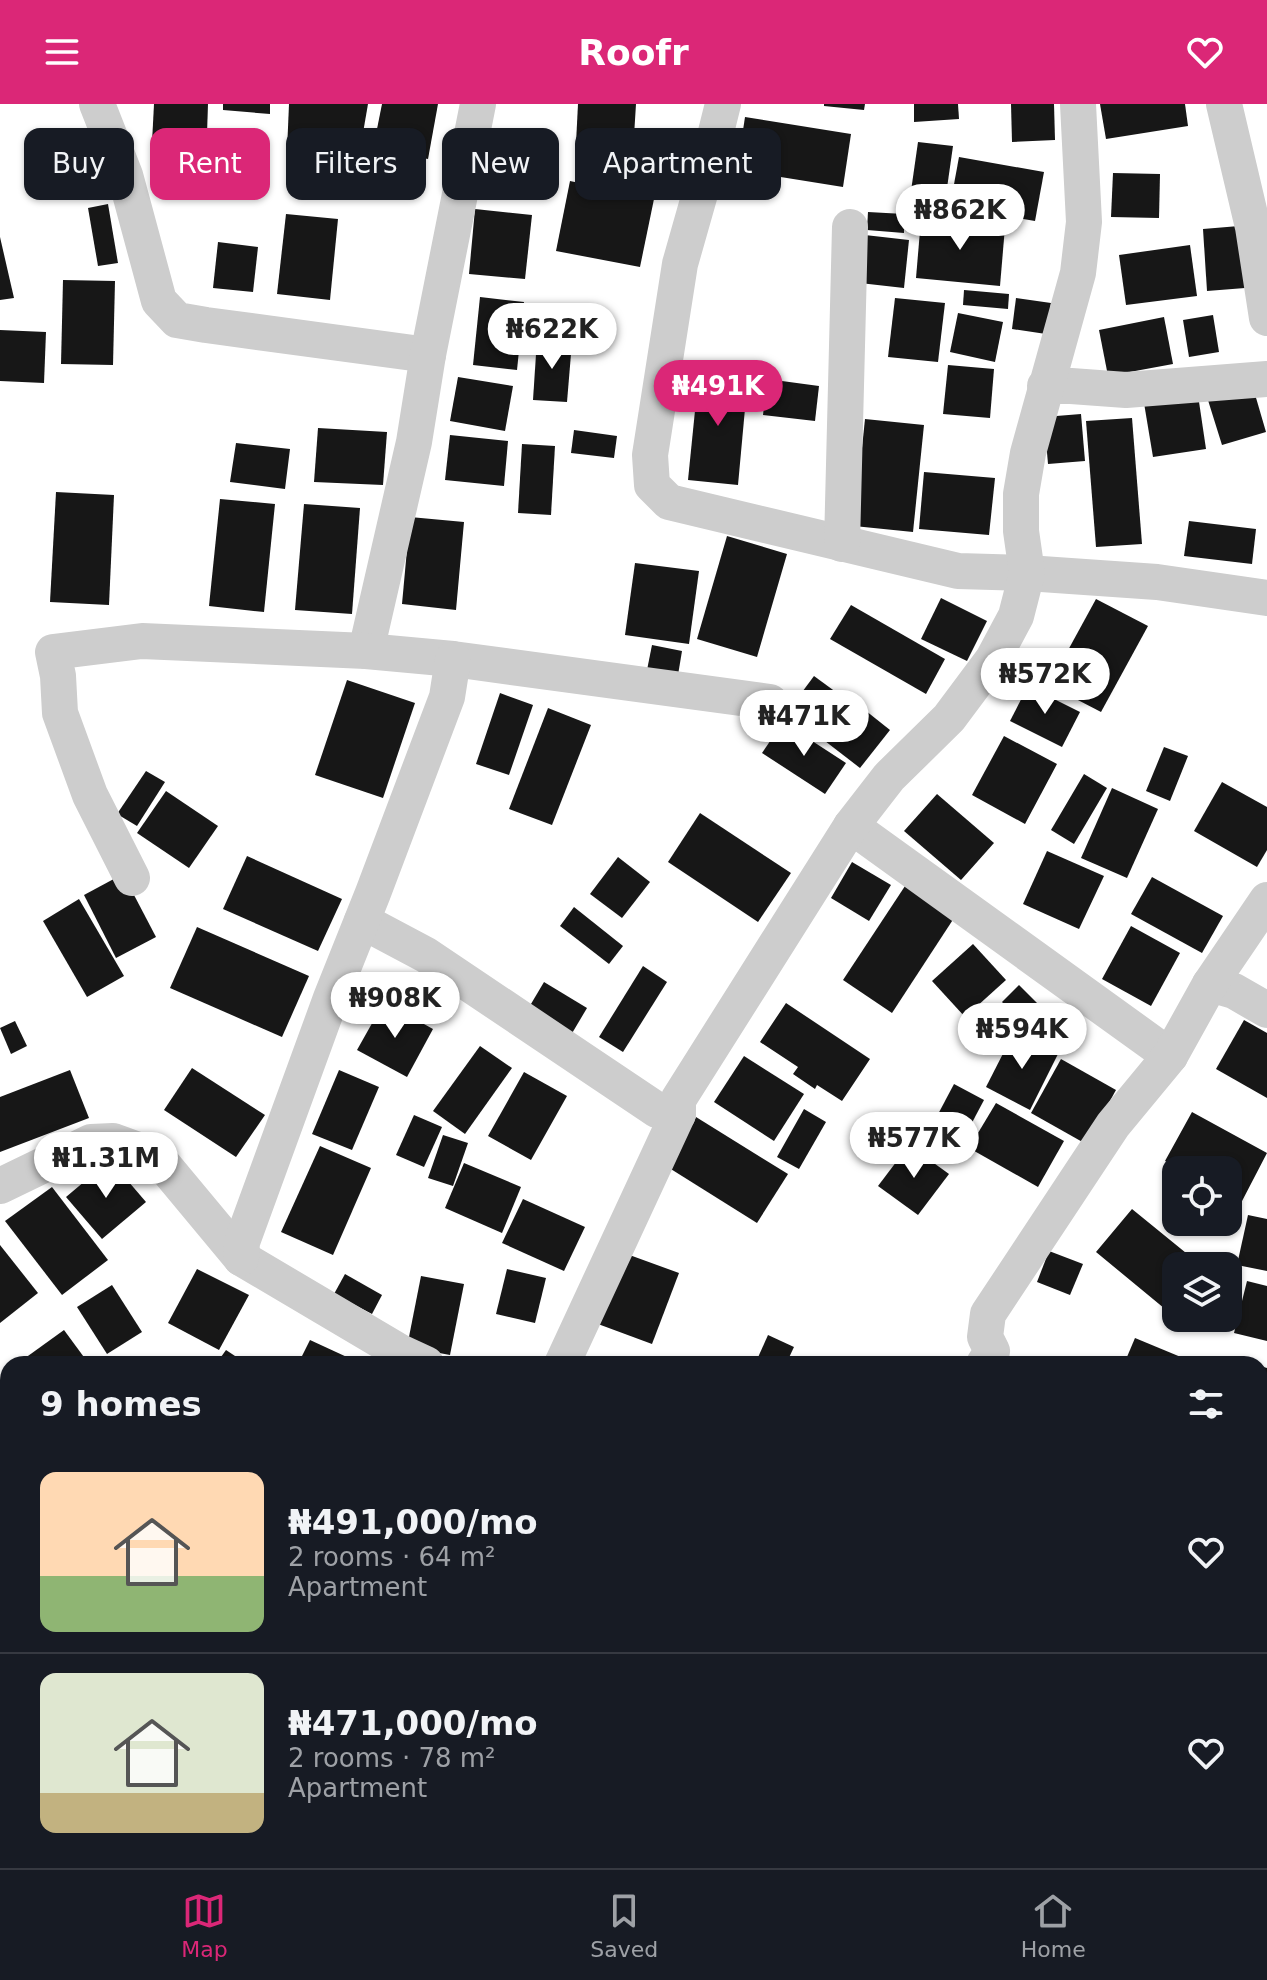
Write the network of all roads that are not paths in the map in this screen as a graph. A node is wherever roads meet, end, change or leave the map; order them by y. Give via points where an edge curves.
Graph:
1 (97, 104) edge
2 (478, 104) edge
3 (723, 104) edge
4 (1078, 104) edge
5 (1224, 104) edge
6 (850, 227) dead end
7 (1267, 318) edge
8 (428, 355) junction
9 (1267, 379) edge
10 (1045, 386) junction
11 (842, 544) junction
12 (1027, 573) junction
13 (1267, 598) edge
14 (366, 651) junction
15 (453, 659) junction
16 (770, 702) dead end
17 (851, 826) junction
18 (132, 878) dead end
19 (1267, 900) edge
20 (362, 921) junction
21 (1210, 984) junction
22 (1267, 1010) edge
23 (1170, 1056) junction
24 (678, 1114) junction
25 (0, 1186) edge
26 (241, 1258) junction
27 (409, 1356) edge
28 (566, 1356) edge
29 (989, 1356) edge

1 - 8 street via 125,175 159,301 177,320
2 - 8 street
3 - 11 street via 680,264 650,455 652,485 669,502
4 - 10 street via 1084,222 1078,273
5 - 7 street via 1253,227
6 - 11 street
8 - 14 street via 414,442
9 - 10 street via 1126,390
10 - 12 street via 1021,494
11 - 12 street via 958,571
12 - 13 street via 1157,582
12 - 17 street via 1016,616 993,659 949,718 889,777
14 - 15 street
14 - 18 street via 142,641 53,652 60,713 90,795
15 - 16 street
15 - 20 street via 447,697
17 - 23 street
17 - 24 street via 678,1100
19 - 21 street
20 - 24 street via 426,955 657,1110
20 - 26 street via 242,1242
21 - 22 street
21 - 23 street
23 - 29 street via 1113,1125 988,1314
24 - 28 street
25 - 26 street via 91,1142 113,1141 157,1157
26 - 27 street

